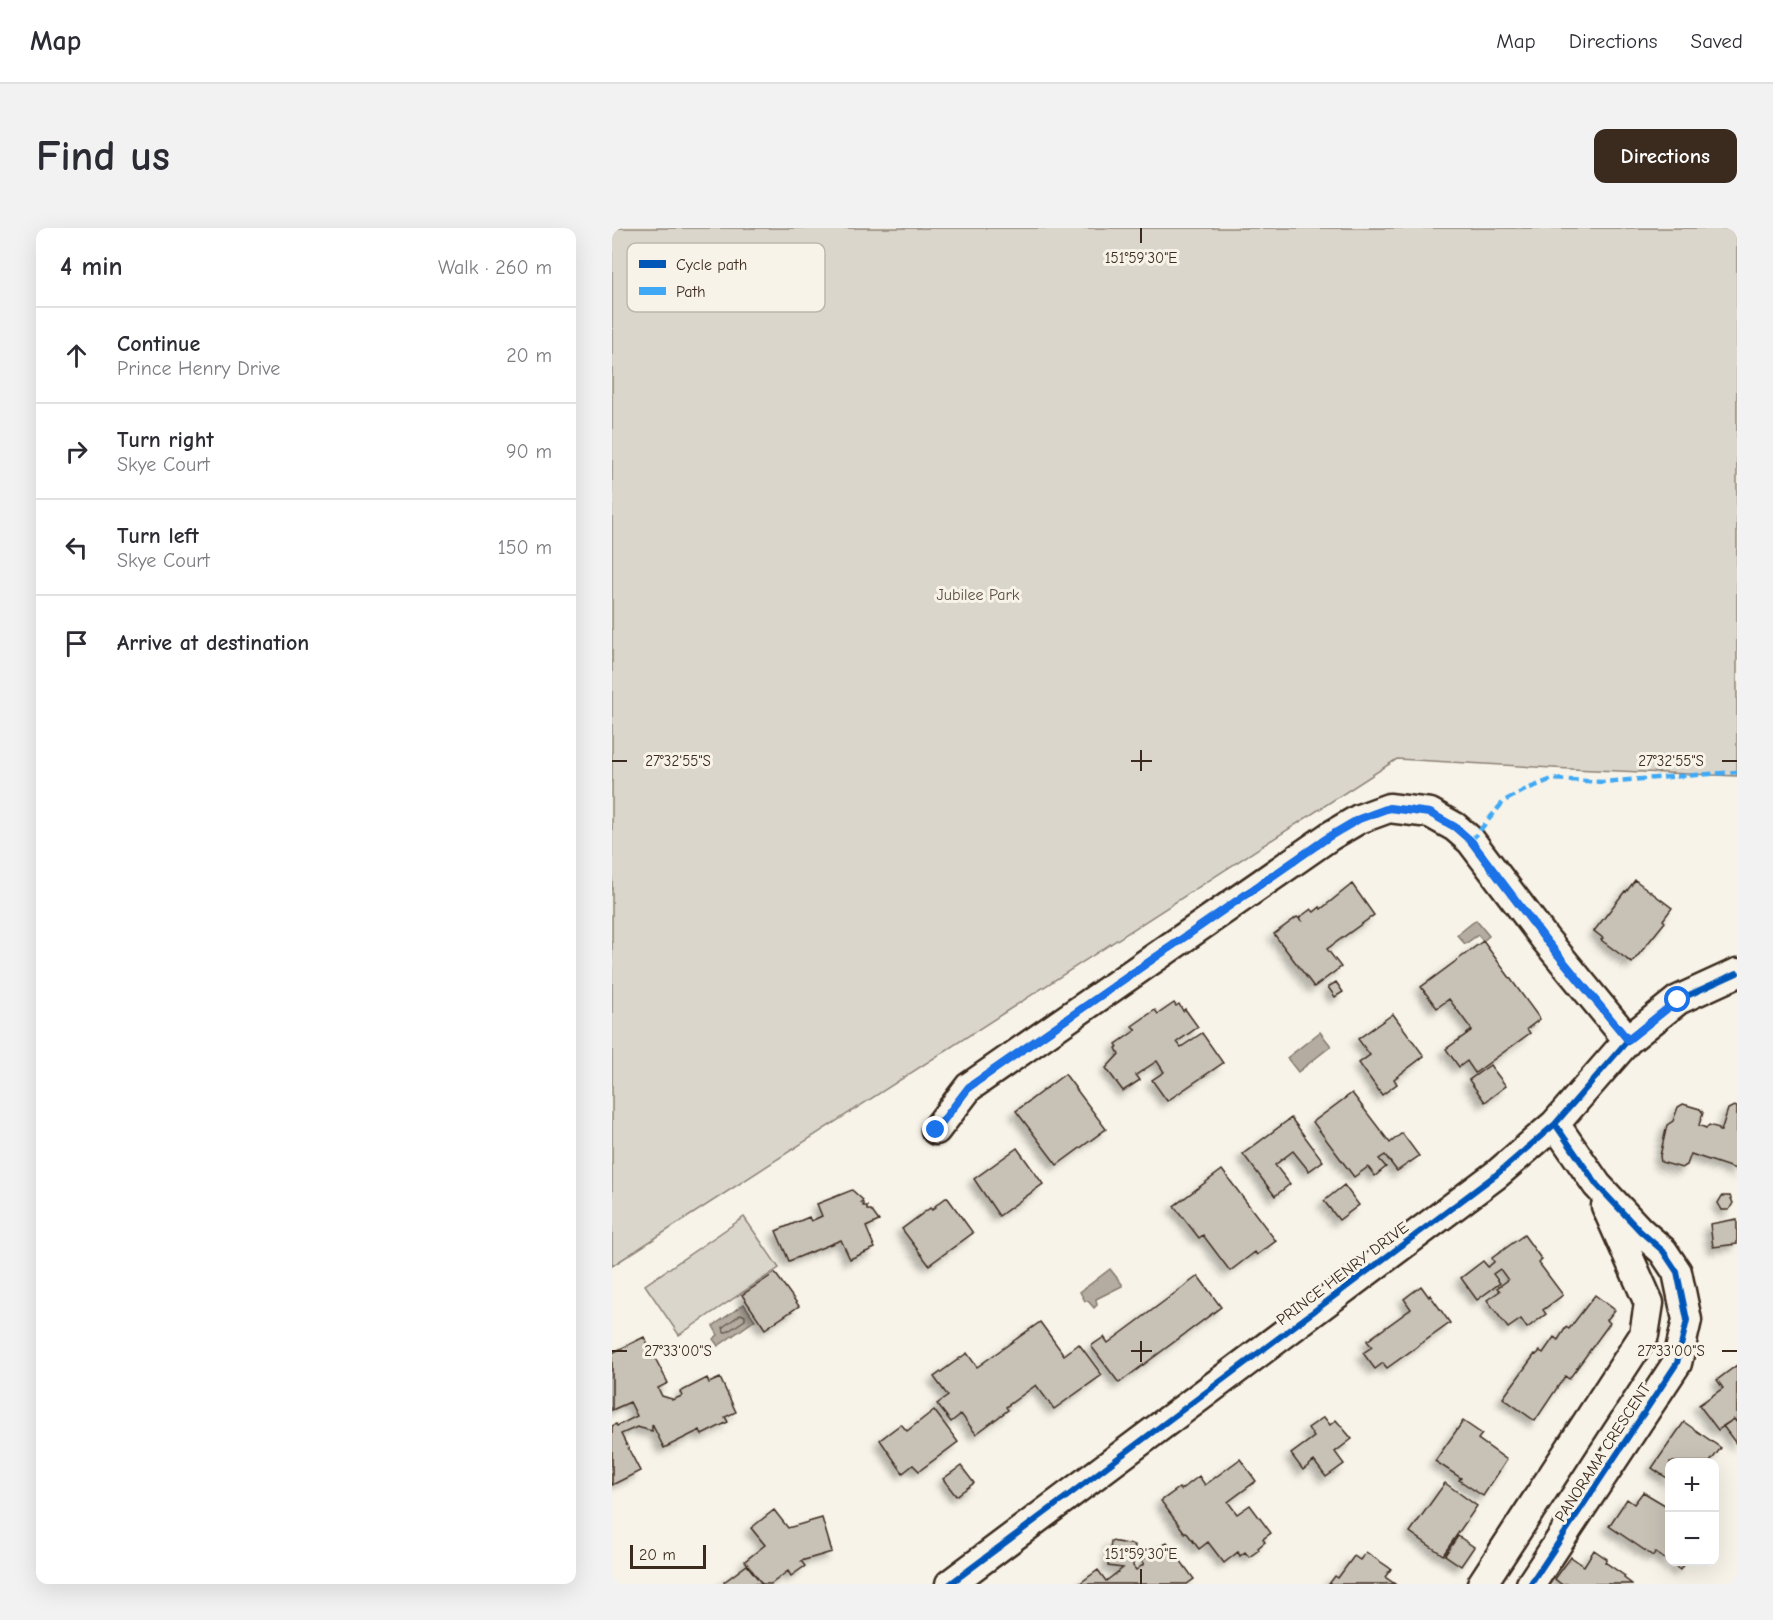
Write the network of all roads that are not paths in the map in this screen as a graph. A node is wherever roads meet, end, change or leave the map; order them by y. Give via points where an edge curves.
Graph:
1 (1737, 973) edge
2 (1628, 1040) junction
3 (1555, 1124) junction
4 (936, 1130) dead end
5 (1597, 1185) junction
6 (950, 1584) edge
7 (1482, 1584) edge
8 (1531, 1584) edge

1 - 2 street, PRINCE HENRY DRIVE via 1678,1000
2 - 3 street, PRINCE HENRY DRIVE
2 - 4 street via 1471,841 1430,813 1389,808 1330,836 976,1082
3 - 5 street, PANORAMA CRESCENT
3 - 6 street, PRINCE HENRY DRIVE via 1497,1174
5 - 7 street, PANORAMA CRESCENT via 1649,1303 1644,1335
5 - 8 street, PANORAMA CRESCENT via 1663,1251 1677,1272 1686,1320 1677,1363

